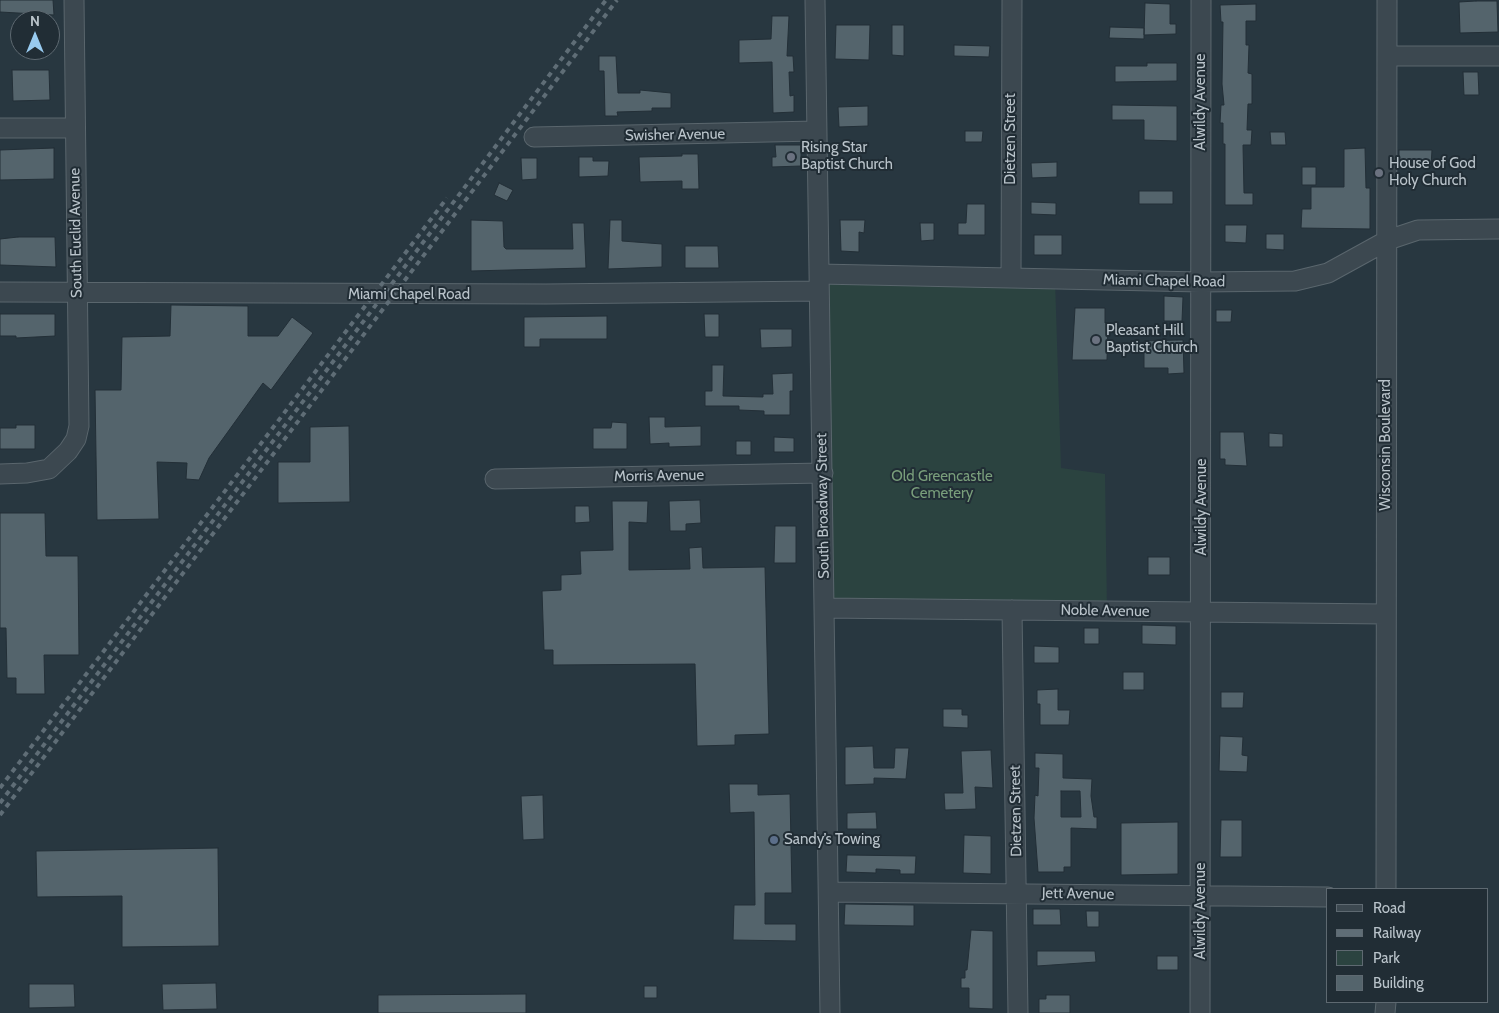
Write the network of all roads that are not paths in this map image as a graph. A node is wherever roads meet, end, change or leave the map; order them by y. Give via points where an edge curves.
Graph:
1 (74, 0) edge
2 (814, 0) edge
3 (1012, 0) edge
4 (1201, 0) edge
5 (1387, 0) edge
6 (1388, 56) junction
7 (1499, 56) edge
8 (0, 128) edge
9 (75, 128) junction
10 (816, 132) junction
11 (534, 137) dead end
12 (1499, 229) edge
13 (1388, 240) junction
14 (1011, 278) junction
15 (819, 282) junction
16 (1201, 282) junction
17 (0, 292) edge
18 (77, 293) junction
19 (823, 473) junction
20 (0, 474) edge
21 (495, 479) dead end
22 (824, 608) junction
23 (1012, 610) junction
24 (1202, 612) junction
25 (1385, 614) junction
26 (1386, 888) edge
27 (829, 892) junction
28 (1017, 893) junction
29 (1201, 896) junction
30 (1326, 898) edge
31 (830, 1013) edge
32 (1018, 1013) edge
33 (1200, 1013) edge

1 - 9 street, South Euclid Avenue
2 - 10 street, South Broadway Street
3 - 14 street, Dietzen Street
4 - 16 street, Alwildy Avenue
5 - 6 street, Wisconsin Boulevard
6 - 7 street
6 - 13 street, Wisconsin Boulevard
8 - 9 street
9 - 18 street, South Euclid Avenue
10 - 11 street, Swisher Avenue
10 - 15 street, South Broadway Street
12 - 13 street, Miami Chapel Road via 1418,230
13 - 16 street, Miami Chapel Road via 1328,273 1295,281
13 - 25 street, Wisconsin Boulevard
14 - 15 street, Miami Chapel Road
14 - 16 street, Miami Chapel Road
15 - 18 street, Miami Chapel Road via 527,294
15 - 19 street, South Broadway Street
16 - 24 street, Alwildy Avenue
17 - 18 street, Miami Chapel Road
18 - 20 street, South Euclid Avenue via 79,426 76,439 60,461 45,470
19 - 21 street, Morris Avenue
19 - 22 street, South Broadway Street
22 - 23 street, Noble Avenue
22 - 27 street, South Broadway Street
23 - 24 street, Noble Avenue
23 - 28 street, Dietzen Street
24 - 25 street, Noble Avenue
24 - 29 street, Alwildy Avenue
25 - 26 street, Wisconsin Boulevard
27 - 28 street, Jett Avenue
27 - 31 street, South Broadway Street
28 - 29 street, Jett Avenue
28 - 32 street, Dietzen Street
29 - 30 street, Jett Avenue
29 - 33 street, Alwildy Avenue

